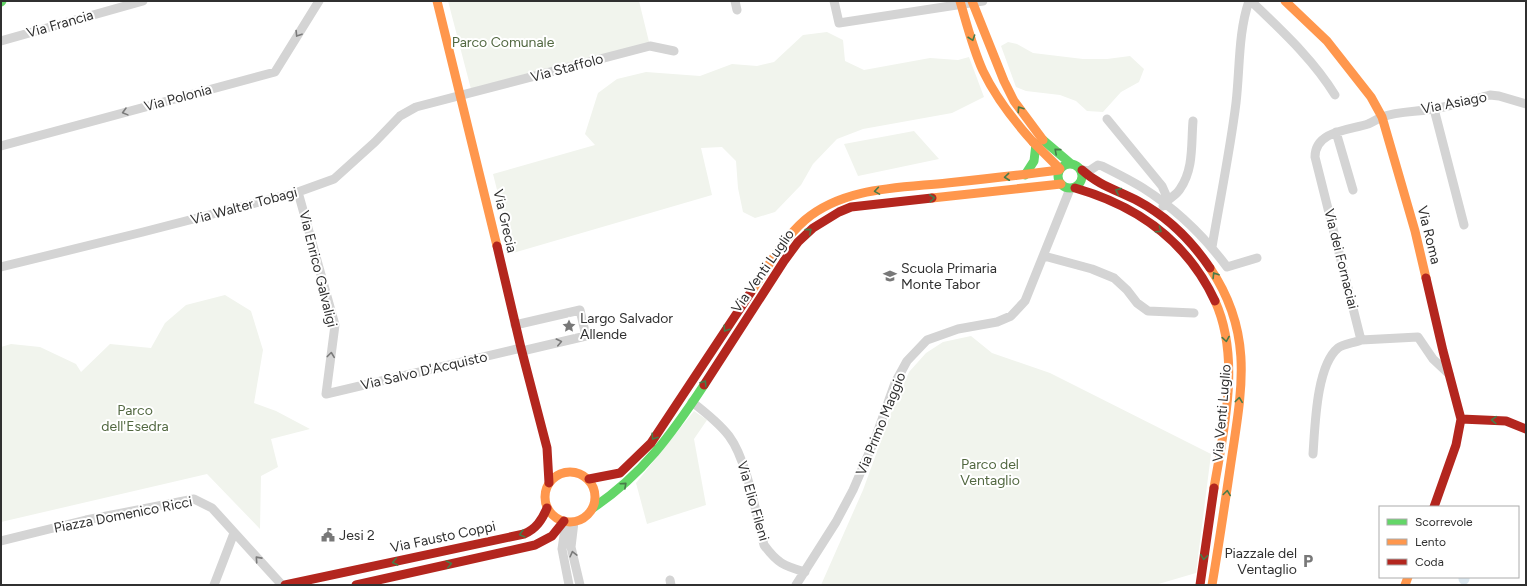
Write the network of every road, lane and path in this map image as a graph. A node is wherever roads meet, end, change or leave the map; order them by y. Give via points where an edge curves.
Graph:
1 (143, 1) edge
2 (319, 1) edge
3 (437, 1) edge
4 (735, 1) edge
5 (834, 1) edge
6 (960, 1) edge
7 (972, 1) edge
8 (983, 1) edge
9 (1250, 1) edge
10 (1285, 1) edge
11 (737, 10) dead end
12 (1, 41) edge
13 (674, 51) dead end
14 (1336, 95) dead end
15 (461, 96) junction
16 (1526, 104) edge
17 (1434, 109) junction
18 (1382, 117) junction
19 (1107, 119) dead end
20 (1193, 121) dead end
21 (1336, 132) junction
22 (1037, 142) junction
23 (1, 146) edge
24 (1070, 163) junction
25 (1060, 169) junction
26 (1082, 170) junction
27 (1025, 175) junction
28 (1061, 184) junction
29 (1073, 188) junction
30 (1353, 190) dead end
31 (298, 192) junction
32 (1164, 203) junction
33 (1158, 213) junction
34 (1464, 225) dead end
35 (1212, 247) junction
36 (1044, 256) junction
37 (1257, 258) dead end
38 (1, 267) edge
39 (1194, 314) dead end
40 (515, 325) junction
41 (1361, 340) junction
42 (521, 350) junction
43 (1448, 374) junction
44 (326, 394) joint
45 (692, 402) junction
46 (1461, 419) junction
47 (1526, 429) edge
48 (547, 448) junction
49 (1312, 454) dead end
50 (570, 472) junction
51 (589, 479) junction
52 (549, 483) junction
53 (1434, 506) edge
54 (547, 508) junction
55 (593, 508) junction
56 (568, 522) junction
57 (234, 533) junction
58 (1, 541) edge
59 (805, 572) junction
60 (214, 585) edge
61 (282, 585) edge
62 (285, 585) edge
63 (356, 585) edge
64 (569, 585) edge
65 (580, 585) edge
66 (796, 585) edge
67 (1200, 585) edge
68 (1212, 585) edge

1 - 12 street, Via Francia
2 -> 23 street, Via Polonia via 275,72
3 - 15 street, Via Grecia
4 - 11 street
5 - 8 street via 839,23
6 -> 22 street, bridge via 983,71 1017,126
22 -> 7 street, bridge via 1004,81
9 - 14 street via 1282,31
9 - 35 street via 1244,14 1236,106
10 - 18 street, Via Roma via 1327,41 1371,97
13 - 15 street, Via Staffolo via 650,46
15 - 31 street, Via Walter Tobagi via 416,107 400,116 334,179
15 - 40 street, Via Grecia
16 - 17 street, Via Asiago via 1490,95
17 - 18 street, Via Asiago
17 - 34 street
18 - 21 street, Via dei Fornaciai via 1369,124
18 - 43 street, Via Roma via 1415,231
19 - 32 street via 1162,186 1166,195
20 - 32 street via 1190,164 1185,180 1173,197
21 - 30 street
21 - 41 street, Via dei Fornaciai via 1320,142 1315,150 1315,157
24 -> 22 street
22 - 25 street
22 - 27 street via 1035,161
24 - 25 street
24 - 26 street
25 - 27 street, Via Venti Luglio
25 - 28 street via 1058,177
26 - 29 street via 1081,182
26 - 32 street via 1089,171 1098,165 1102,166 1143,188
33 -> 26 street, Via Venti Luglio via 1097,181
27 -> 51 street, Via Venti Luglio via 850,195 809,216 776,255 651,443 620,473
28 - 29 street
45 -> 28 street, Via Venti Luglio via 800,239 833,213 852,207
29 - 36 street, Via Primo Maggio
29 -> 67 street, Via Venti Luglio via 1087,191 1118,205 1164,233 1195,266 1207,286 1225,331 1228,356 1223,439
31 - 38 street, Via Walter Tobagi
44 -> 31 street, Via Enrico Galvaligi via 335,325
32 - 33 street
32 - 35 street via 1185,219
68 -> 33 street, Via Venti Luglio via 1222,532 1241,389 1242,365 1236,323 1217,278 1205,260 1193,244
35 - 37 street via 1227,267
36 - 39 street via 1114,278 1148,311
36 - 59 street, Via Primo Maggio via 1025,301 1011,316 997,322 958,329 927,340 907,361 895,383 854,490
40 - 42 street, Via Grecia
42 -> 40 street via 586,336 580,310
41 - 43 street via 1418,337 1433,359
41 - 49 street via 1338,348 1328,362 1320,384
42 - 44 street, Via Salvo D'Acquisto
42 - 48 street, Via Grecia
43 - 46 street, Via Roma
55 -> 45 street, Via Venti Luglio via 623,486 639,470 659,448
45 - 59 street, Via Elio Fileni via 729,436 742,461 764,545 771,555 785,566
47 -> 46 street via 1506,421
46 - 53 street, Via Roma via 1456,445
48 - 50 street, Via Grecia
48 - 52 street, Via Grecia
50 - 51 street
50 - 52 street via 554,477
51 - 55 street via 596,493
52 - 54 street via 545,500
54 - 56 street via 557,518
54 -> 62 street, Via Fausto Coppi via 542,520 533,530 524,534
55 - 56 street via 585,517
63 -> 56 street, Via Fausto Coppi via 535,545 550,539
56 - 64 street via 562,549
65 -> 56 street
57 - 58 street, Piazza Domenico Ricci via 212,508 194,499 86,520
57 - 60 street
61 -> 57 street, Piazza Domenico Ricci
59 - 66 street, Via Primo Maggio

